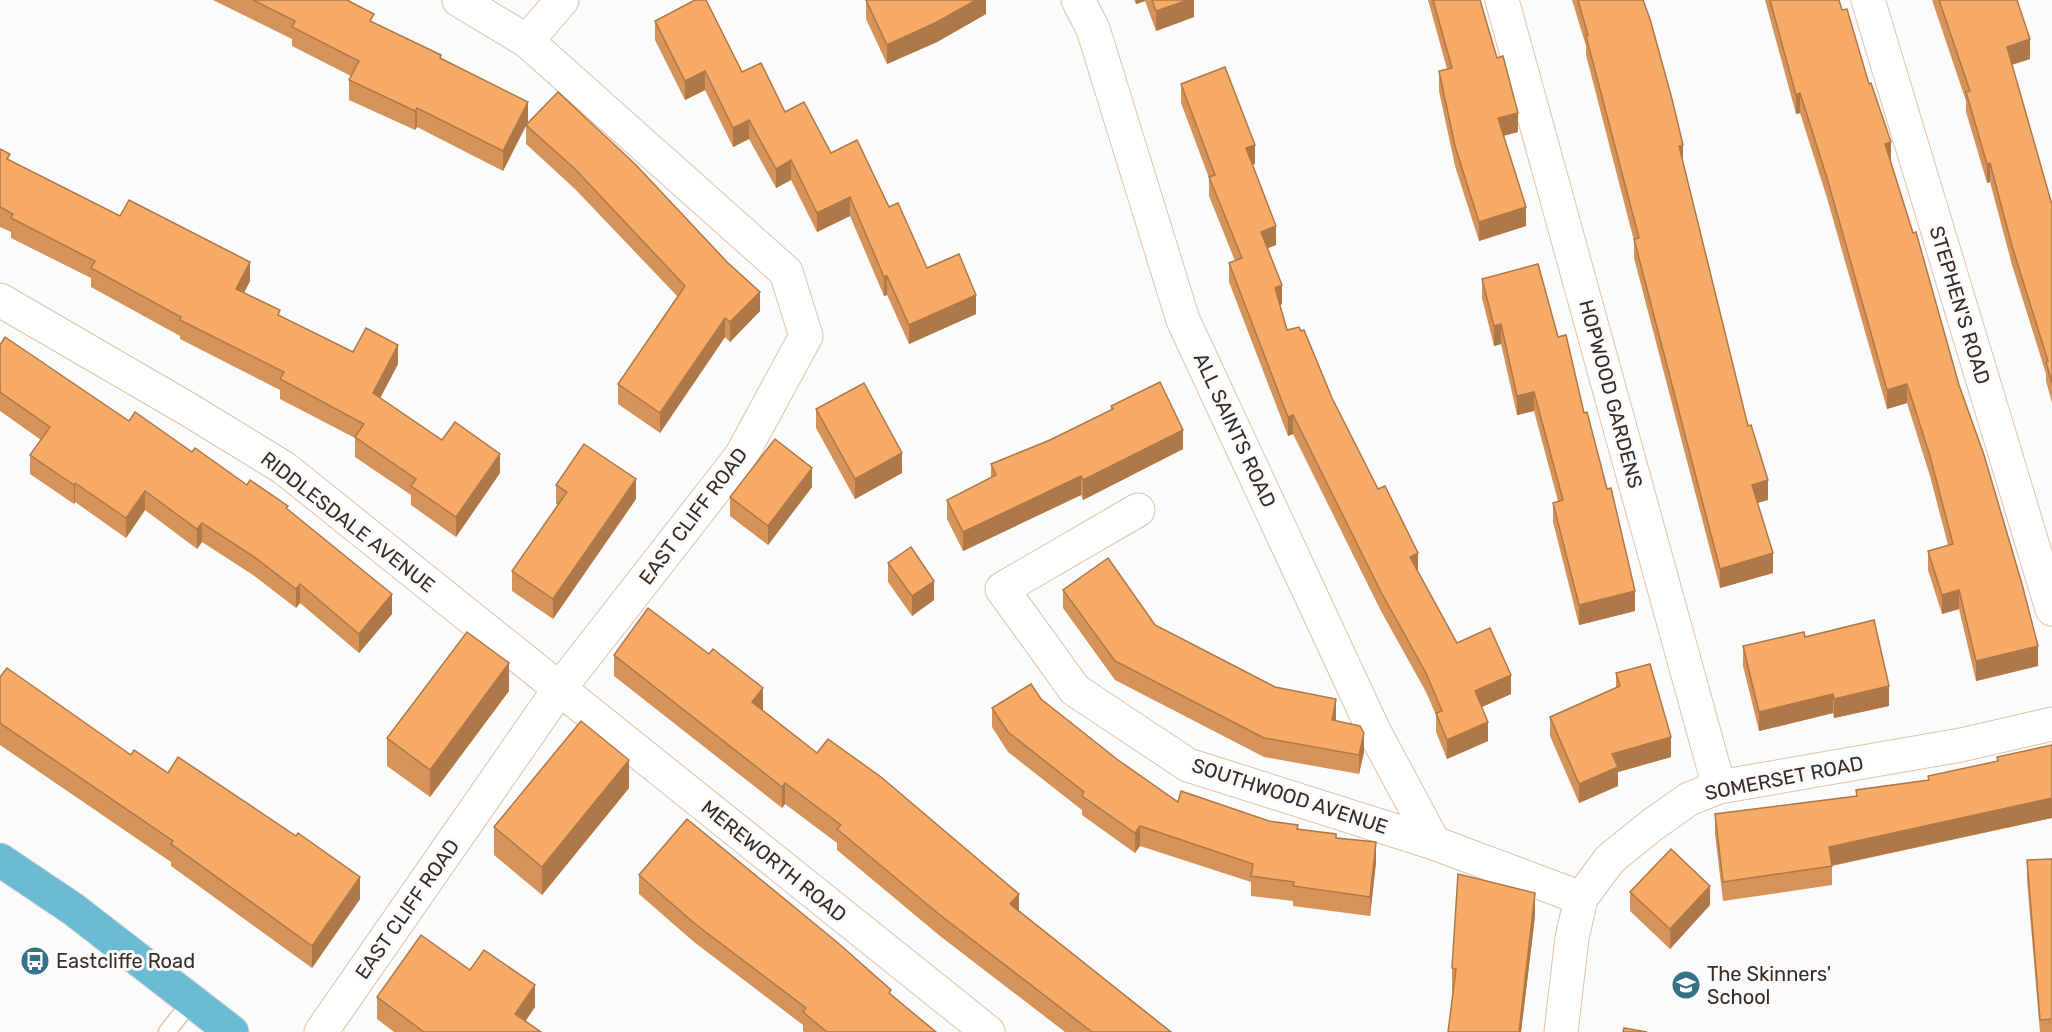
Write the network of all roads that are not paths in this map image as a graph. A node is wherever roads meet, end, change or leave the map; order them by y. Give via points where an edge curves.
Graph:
1 (459, 0) edge
2 (562, 0) edge
3 (1078, 0) edge
4 (1502, 0) edge
5 (1868, 0) edge
6 (527, 41) junction
7 (0, 300) edge
8 (1138, 510) dead end
9 (2052, 609) edge
10 (560, 688) junction
11 (2052, 724) edge
12 (1719, 787) junction
13 (1434, 843) junction
14 (0, 860) edge
15 (1581, 898) junction
16 (192, 1000) junction
17 (168, 1032) edge
18 (232, 1032) edge
19 (321, 1032) edge
20 (988, 1032) edge
21 (1561, 1032) edge

1 - 6 street, EAST CLIFF ROAD
2 - 6 street
3 - 13 street, ALL SAINTS ROAD via 1093,29 1184,320 1374,731
4 - 12 street, HOPWOOD GARDENS
5 - 9 street, STEPHEN'S ROAD
6 - 10 street, EAST CLIFF ROAD via 786,272 806,336 741,456
7 - 10 street, RIDDLESDALE AVENUE via 284,468
8 - 13 street, SOUTHWOOD AVENUE via 1002,589 1075,690 1188,765
10 - 19 street, EAST CLIFF ROAD
10 - 20 street, MEREWORTH ROAD
11 - 12 street, SOMERSET ROAD via 1961,745
12 - 15 street, SOMERSET ROAD via 1689,799 1652,825 1610,859
13 - 15 street, SOUTHWOOD AVENUE
14 - 16 highway via 73,909
15 - 21 street, SOMERSET ROAD
16 - 17 lane
16 - 18 highway

